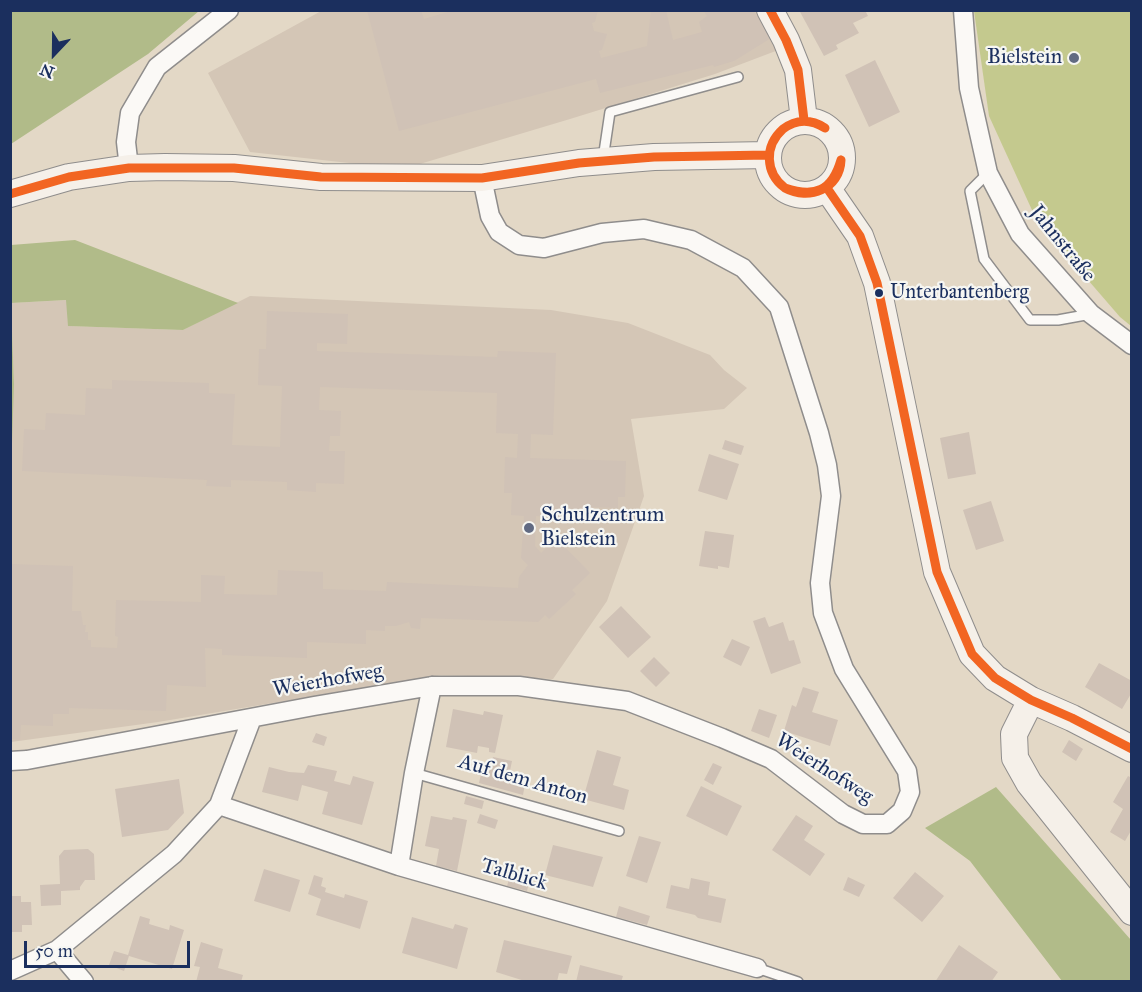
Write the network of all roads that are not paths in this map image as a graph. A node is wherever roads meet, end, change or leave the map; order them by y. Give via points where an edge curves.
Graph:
1 (229, 10) edge
2 (770, 10) edge
3 (963, 10) edge
4 (738, 77) dead end
5 (804, 120) junction
6 (768, 155) junction
7 (603, 161) junction
8 (129, 168) junction
9 (988, 173) junction
10 (482, 178) junction
11 (827, 188) junction
12 (10, 194) edge
13 (1091, 314) junction
14 (1131, 345) edge
15 (432, 686) junction
16 (1031, 700) junction
17 (252, 718) junction
18 (1131, 749) edge
19 (10, 761) edge
20 (414, 773) junction
21 (219, 804) junction
22 (619, 831) dead end
23 (399, 866) junction
24 (1131, 912) edge
25 (57, 950) junction
26 (757, 968) joint
27 (10, 971) edge
28 (84, 981) edge
29 (798, 981) edge

1 - 8 street via 157,67 130,113 126,142
2 - 5 main road via 798,70
3 - 9 street, Jahnstraße via 969,88
4 - 7 lane via 610,112
5 - 6 main road via 782,129
5 - 11 main road via 824,126 840,144 841,168
6 - 7 main road
6 - 11 main road via 769,167 782,187 804,195
7 - 10 main road
8 - 10 main road via 234,168 321,177
8 - 12 main road via 69,177
9 - 13 street, Jahnstraße via 1020,234
9 - 13 lane via 970,192 984,259 1030,320
10 - 15 street, Weierhofweg via 490,216 499,232 519,245 544,248 602,232 644,229 691,240 743,268 779,308 827,465 831,496 820,583 823,613 844,669 907,771 910,792 902,811 887,824 863,824 843,814 771,759 627,701 519,686
11 - 16 main road via 860,236 877,283 937,572 972,654 995,678
13 - 14 street, Jahnstraße
15 - 17 street, Weierhofweg
15 - 20 street
16 - 18 main road
16 - 24 main road via 1014,734 1015,758 1029,783
17 - 19 street, Weierhofweg
17 - 21 street
20 - 22 lane, Auf dem Anton
20 - 23 street
21 - 23 street, Talblick
21 - 25 street via 174,854
23 - 26 street, Talblick
25 - 27 street
25 - 28 street
26 - 29 lane, Talblick

